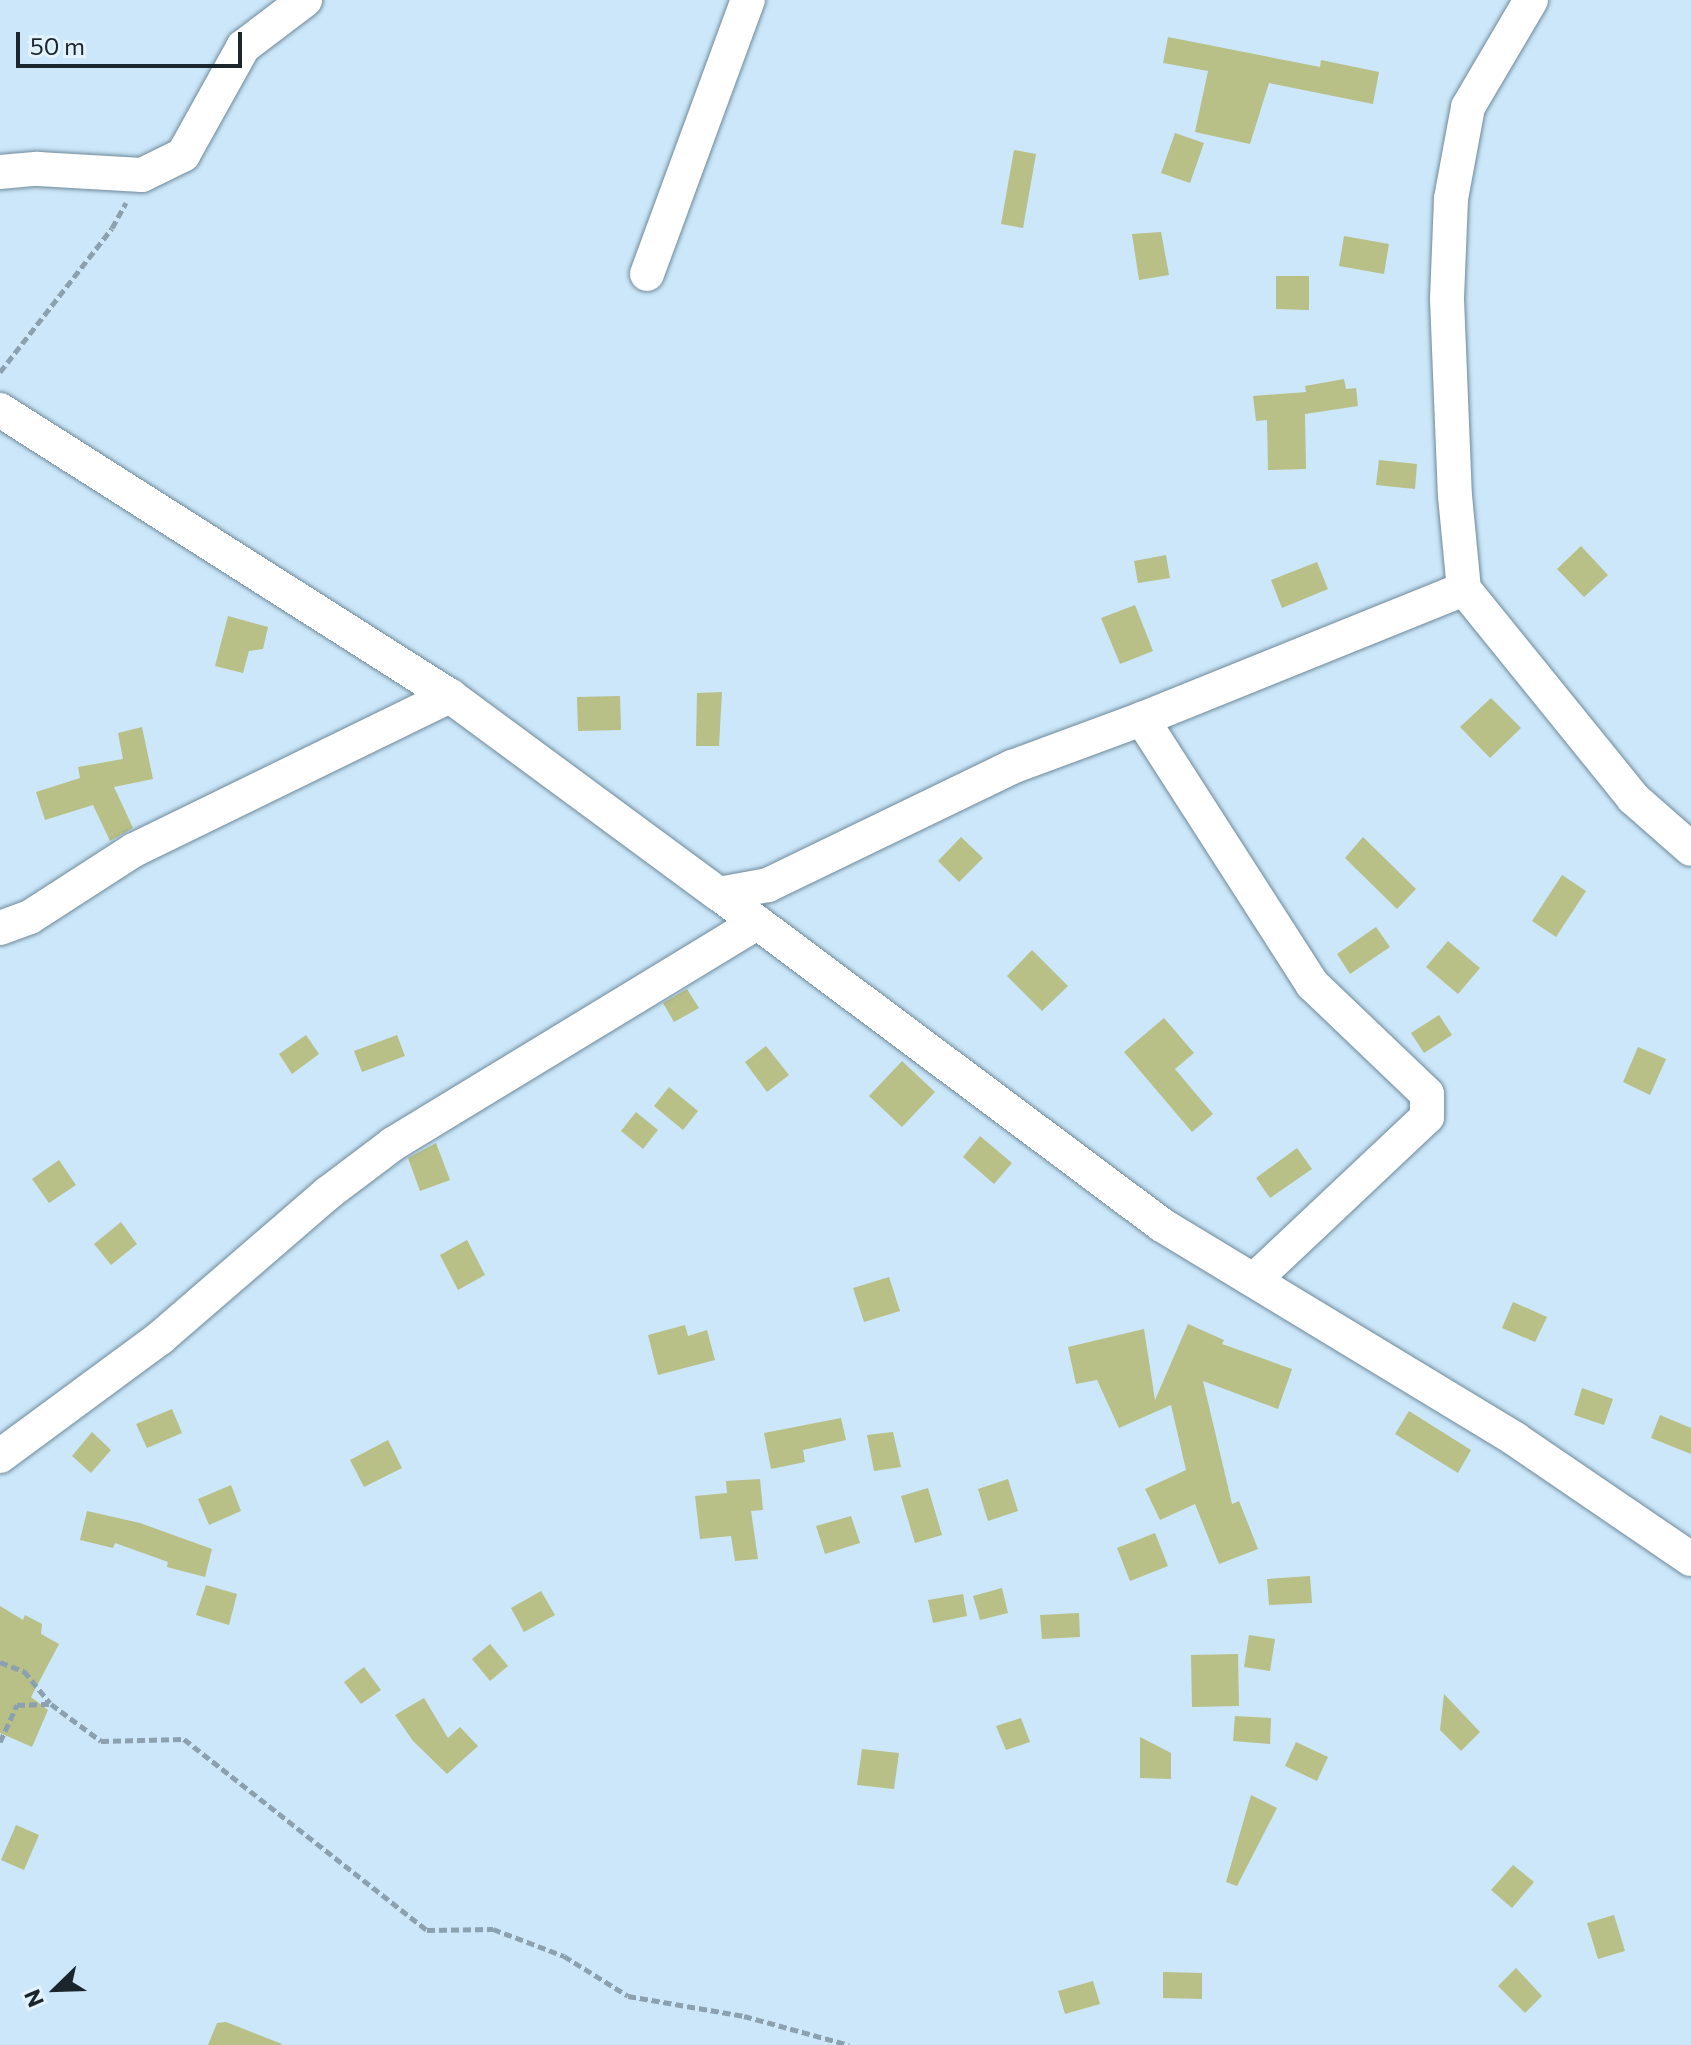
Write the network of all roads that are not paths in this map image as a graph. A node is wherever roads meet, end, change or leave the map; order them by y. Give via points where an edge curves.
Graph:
1 (305, 0) edge
2 (748, 0) edge
3 (1531, 0) edge
4 (0, 172) edge
5 (647, 274) dead end
6 (0, 410) edge
7 (1464, 589) junction
8 (450, 696) junction
9 (1142, 719) junction
10 (1691, 849) edge
11 (719, 894) junction
12 (757, 923) junction
13 (0, 928) edge
14 (1255, 1279) junction
15 (0, 1456) edge
16 (1691, 1559) edge

1 - 4 street via 243,47 183,155 142,175
2 - 5 street
3 - 7 street via 1468,107 1451,199 1447,299
6 - 8 street
7 - 9 street
7 - 10 street via 1633,798
8 - 11 street
8 - 13 street via 134,850 30,917
9 - 11 street via 1012,767 768,885
9 - 14 street via 1312,984 1427,1094 1427,1117
11 - 12 street
12 - 14 street via 1162,1225
12 - 15 street via 393,1144 160,1338
14 - 16 street via 1515,1439

